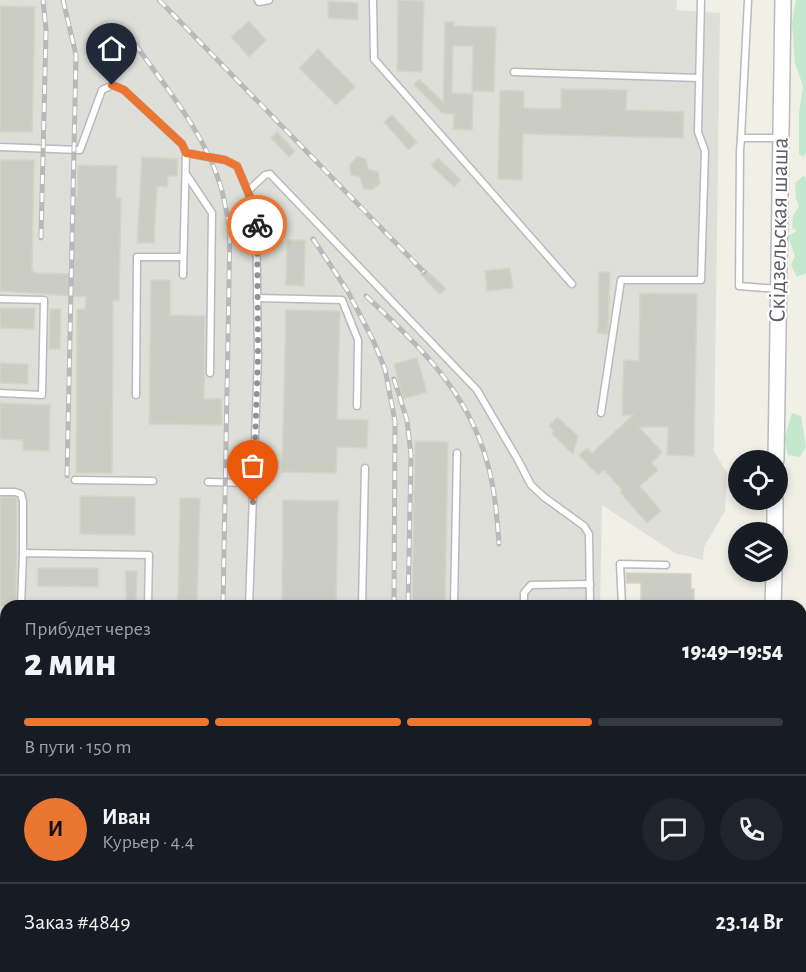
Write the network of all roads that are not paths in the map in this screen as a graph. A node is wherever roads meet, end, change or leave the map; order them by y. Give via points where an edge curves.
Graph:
1 (258, 0) edge
2 (269, 0) edge
3 (373, 0) edge
4 (700, 0) edge
5 (748, 0) edge
6 (783, 0) edge
7 (513, 72) dead end
8 (699, 78) junction
9 (741, 138) junction
10 (781, 138) junction
11 (0, 147) edge
12 (186, 153) junction
13 (186, 174) junction
14 (248, 191) junction
15 (183, 257) junction
16 (183, 275) dead end
17 (572, 284) dead end
18 (778, 289) junction
19 (257, 298) junction
20 (0, 299) edge
21 (210, 374) dead end
22 (0, 393) edge
23 (136, 395) dead end
24 (357, 406) dead end
25 (601, 412) dead end
26 (776, 450) edge
27 (457, 453) dead end
28 (365, 468) dead end
29 (75, 480) dead end
30 (153, 481) dead end
31 (208, 482) dead end
32 (254, 483) junction
33 (0, 492) edge
34 (23, 553) junction
35 (666, 565) dead end
36 (774, 582) edge
37 (590, 584) junction
38 (21, 600) edge
39 (148, 600) edge
40 (249, 600) edge
41 (362, 600) edge
42 (454, 600) edge
43 (524, 600) edge
44 (590, 600) edge
45 (622, 600) edge
46 (773, 600) edge

1 - 2 lane
3 - 17 lane via 374,59
4 - 8 lane
5 - 9 lane
6 - 10 street, Скідзельская шаша
7 - 8 lane
8 - 25 lane via 698,132 705,151 701,280 621,279
9 - 10 lane
9 - 18 lane via 739,286
10 - 18 street, Скідзельская шаша
11 - 12 lane via 80,150 102,90 112,85 124,90 182,144
12 - 13 lane
12 - 14 lane via 237,166
13 - 15 lane
13 - 21 lane via 212,213
14 - 19 lane via 256,211
14 - 37 lane via 270,174 477,390 531,485 589,534
15 - 16 lane
15 - 23 lane via 137,257
18 - 26 street, Скідзельская шаша
19 - 24 lane via 342,300 358,340
19 - 32 lane
20 - 22 lane via 44,300 42,395
27 - 42 lane
28 - 41 lane
29 - 30 lane
31 - 32 lane
32 - 40 lane
33 - 34 lane via 21,494
34 - 38 lane
34 - 39 lane via 149,555
35 - 45 lane via 620,564
36 - 46 street
37 - 43 lane via 531,585
37 - 44 lane

